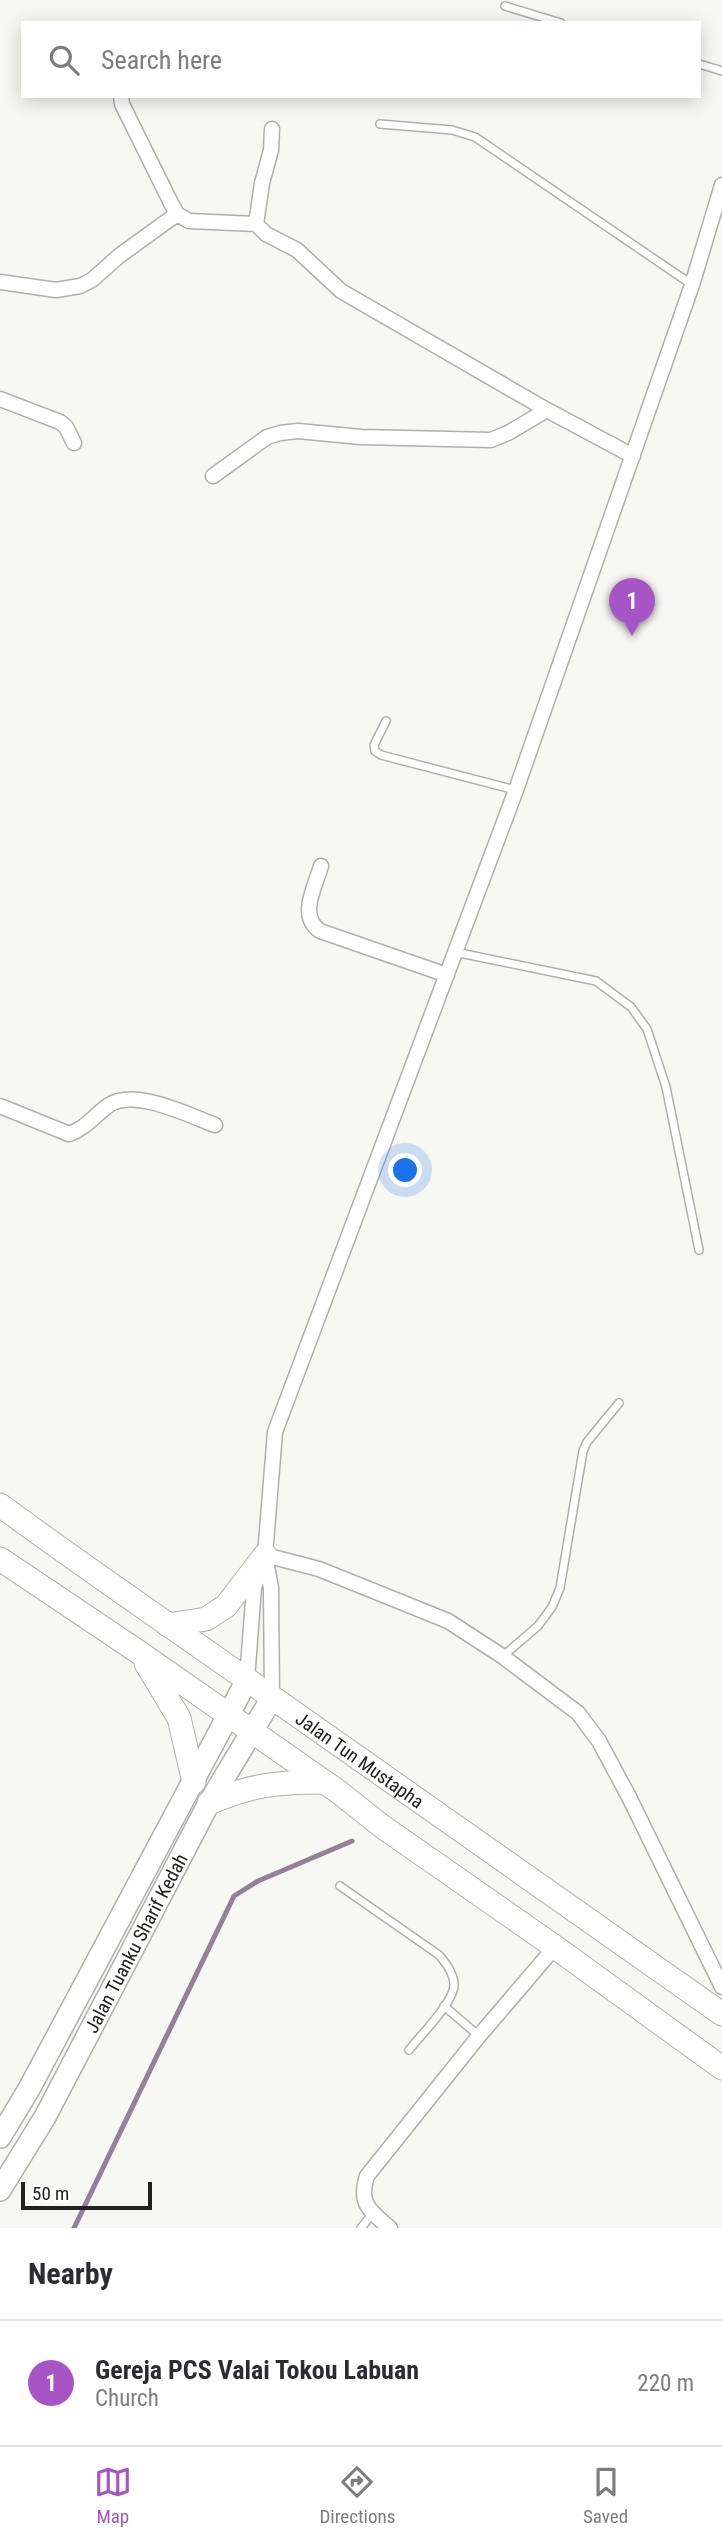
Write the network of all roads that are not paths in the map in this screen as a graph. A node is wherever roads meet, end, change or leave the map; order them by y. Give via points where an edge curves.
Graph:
1 (505, 6) dead end
2 (554, 21) edge
3 (701, 65) edge
4 (722, 71) edge
5 (121, 98) edge
6 (380, 124) dead end
7 (272, 129) dead end
8 (722, 185) edge
9 (177, 214) junction
10 (256, 224) junction
11 (0, 282) edge
12 (692, 285) junction
13 (0, 399) edge
14 (547, 410) junction
15 (74, 443) dead end
16 (633, 456) junction
17 (212, 476) dead end
18 (386, 721) dead end
19 (516, 790) junction
20 (321, 866) dead end
21 (455, 952) junction
22 (447, 975) junction
23 (0, 1106) edge
24 (215, 1125) dead end
25 (699, 1250) dead end
26 (619, 1403) dead end
27 (0, 1505) edge
28 (265, 1555) junction
29 (2, 1568) edge
30 (168, 1625) junction
31 (137, 1651) junction
32 (502, 1656) junction
33 (247, 1680) junction
34 (272, 1698) junction
35 (228, 1716) junction
36 (252, 1733) junction
37 (194, 1782) junction
38 (329, 1786) junction
39 (209, 1803) junction
40 (340, 1886) dead end
41 (555, 1947) junction
42 (722, 1987) edge
43 (444, 2006) junction
44 (722, 2014) edge
45 (479, 2036) junction
46 (409, 2050) dead end
47 (722, 2068) edge
48 (0, 2137) edge
49 (0, 2190) edge
50 (373, 2213) junction
51 (361, 2228) edge
52 (390, 2228) edge

1 - 2 lane
3 - 4 lane
5 - 9 street
6 - 12 lane via 452,130 475,137
7 - 10 street
8 - 12 street
9 - 10 street via 189,221
9 - 11 street via 80,286 56,290
10 - 14 street via 297,250 341,290
12 - 16 street
13 - 15 street via 60,422
14 - 16 street
14 - 17 street via 491,440 280,433 267,437
16 - 19 street
18 - 19 lane via 374,746 381,755
19 - 21 street
20 - 22 street via 308,910 314,927
21 - 22 street
21 - 25 lane via 596,981 631,1007 647,1029 666,1087
22 - 28 street via 275,1432
23 - 24 street via 69,1134 125,1099 140,1099
26 - 32 lane via 583,1451 565,1568 552,1607 538,1626
27 - 30 main road, Jalan Tun Mustapha
28 - 30 main road via 226,1606 206,1619
28 - 32 street via 319,1569 448,1621
28 - 33 street via 254,1587
28 - 34 street via 271,1588
29 - 31 main road
30 - 33 main road, Jalan Tun Mustapha
31 - 35 main road
31 - 37 main road via 179,1718
32 - 42 street via 578,1713 599,1741
33 - 34 main road, Jalan Tun Mustapha
33 - 35 main road, Jalan Tuanku Sharif Kedah
34 - 36 main road, Jalan Tuanku Sharif Kedah
34 - 44 main road, Jalan Tun Mustapha
35 - 36 main road
35 - 37 main road, Jalan Tuanku Sharif Kedah
36 - 38 main road
36 - 39 main road, Jalan Tuanku Sharif Kedah
37 - 48 main road, Jalan Tuanku Sharif Kedah
38 - 39 main road via 283,1782 256,1786
38 - 41 main road
39 - 49 main road, Jalan Tuanku Sharif Kedah via 46,2117
40 - 43 lane via 439,1955 454,1986
41 - 45 street
41 - 47 main road
43 - 45 lane
43 - 46 lane
45 - 50 street via 367,2176 364,2202
50 - 51 lane
50 - 52 street

